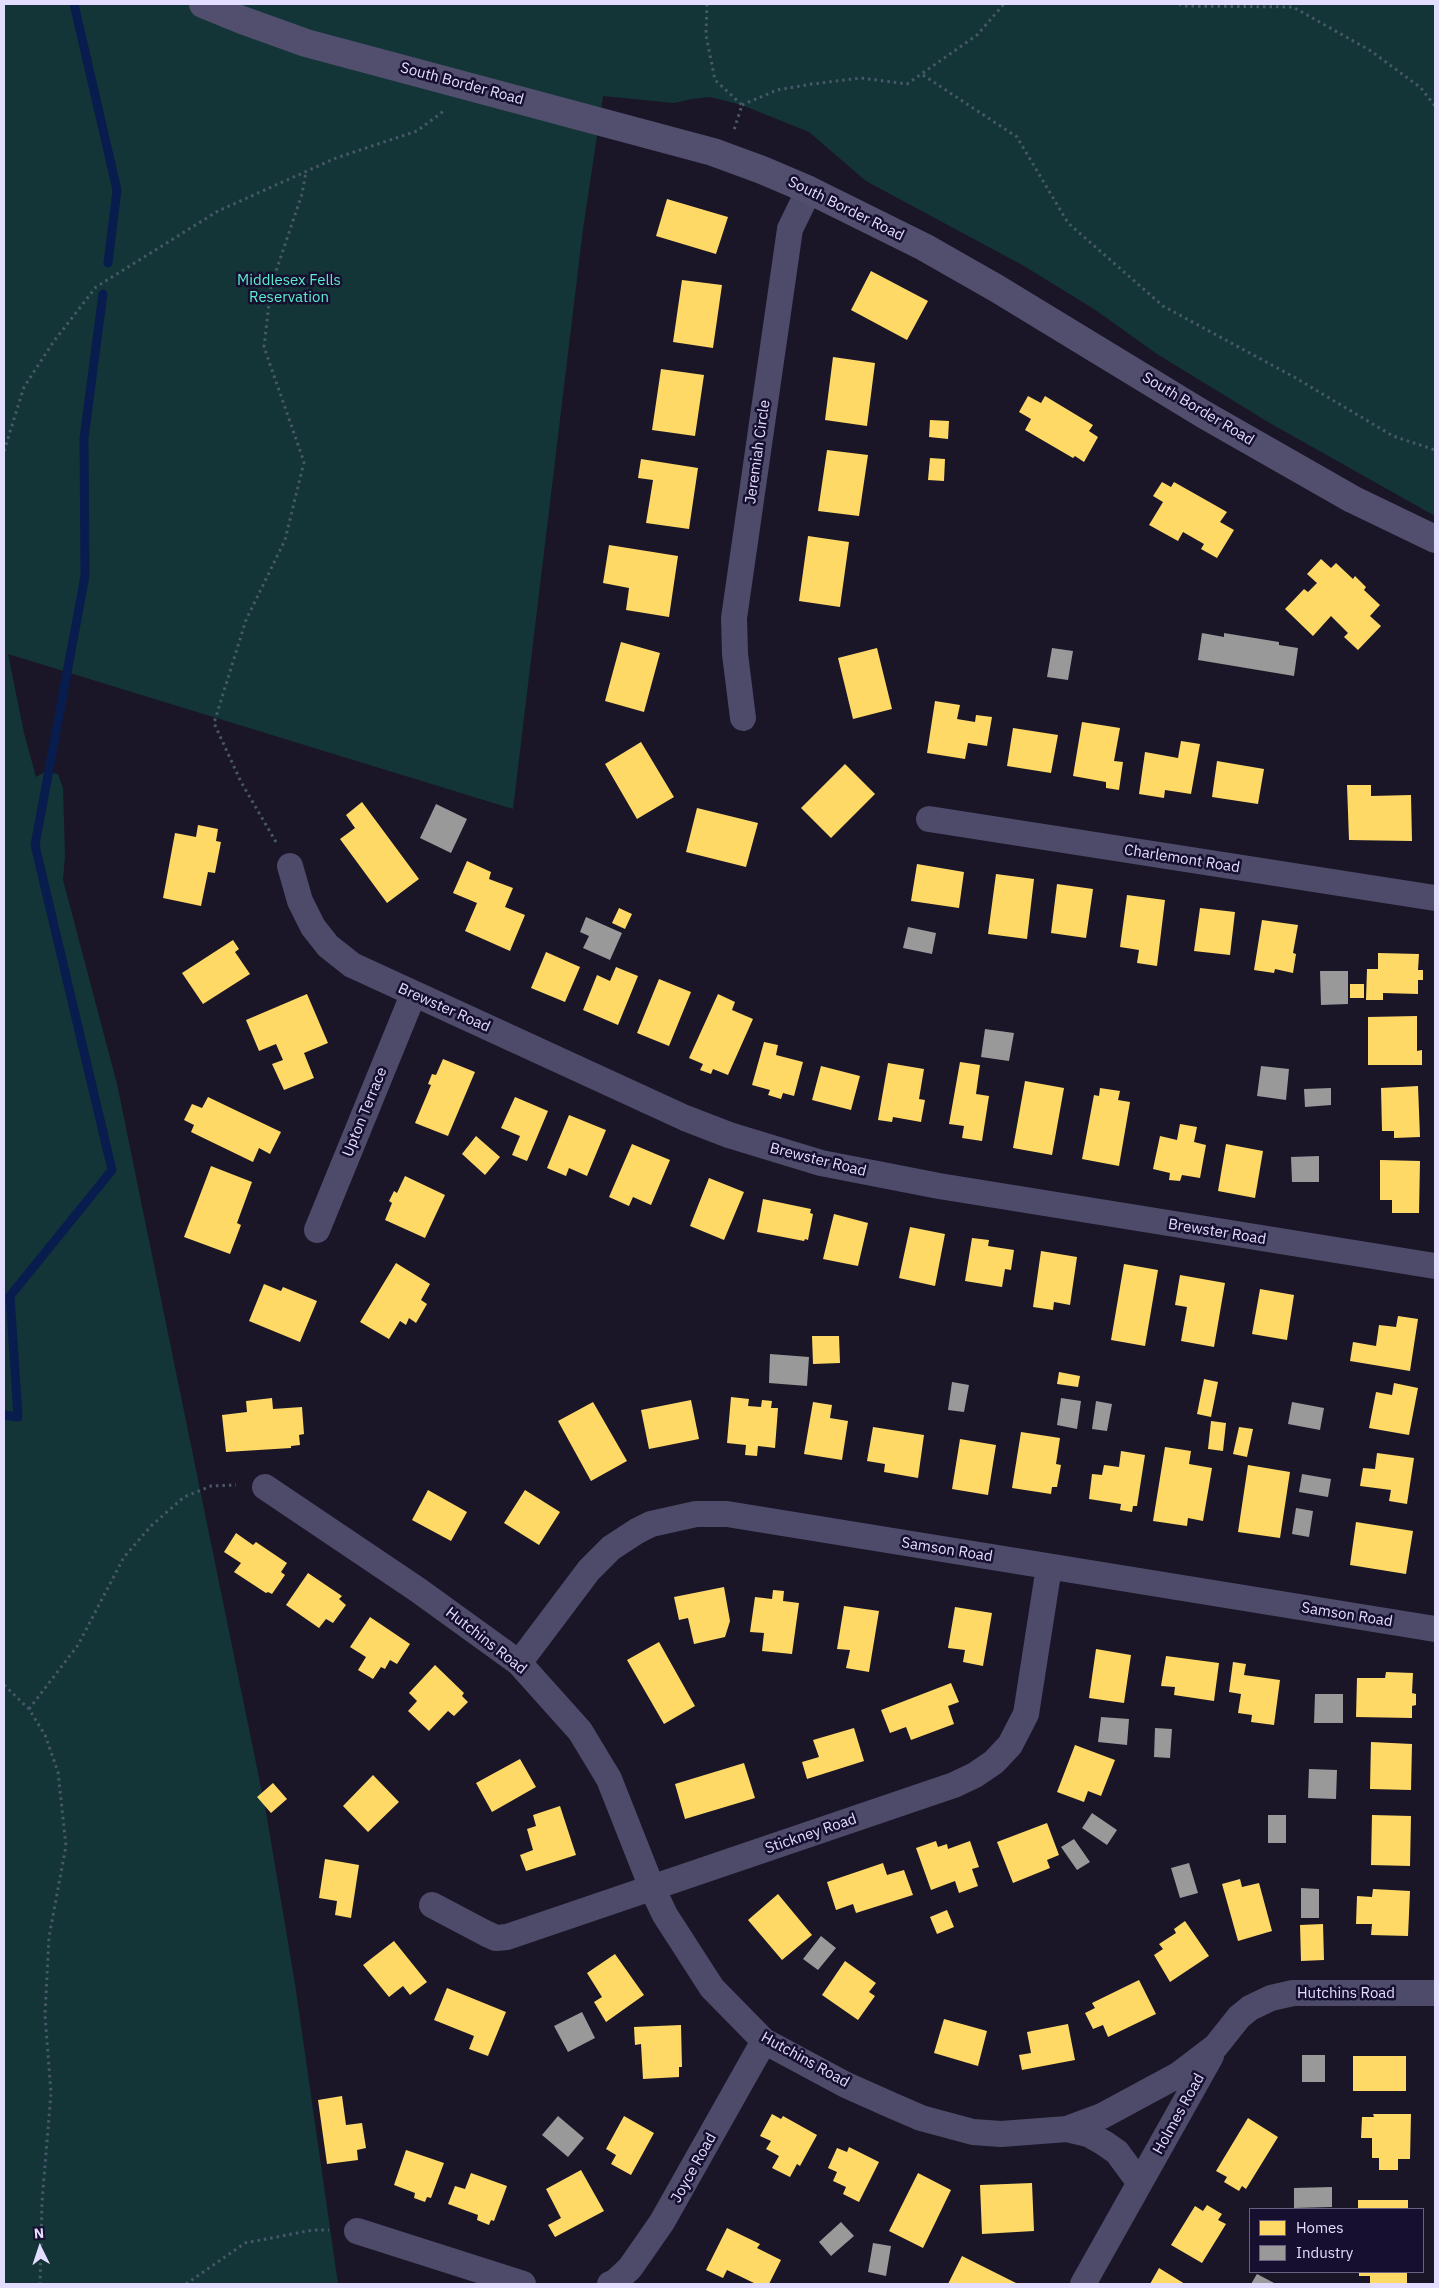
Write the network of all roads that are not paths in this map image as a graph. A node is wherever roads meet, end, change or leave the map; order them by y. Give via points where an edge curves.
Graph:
1 (203, 4) edge
2 (809, 190) junction
3 (1435, 539) edge
4 (743, 718) dead end
5 (929, 819) dead end
6 (290, 866) road end
7 (1435, 898) edge
8 (413, 995) junction
9 (317, 1230) dead end
10 (1435, 1266) edge
11 (265, 1487) road end
12 (1049, 1567) junction
13 (1435, 1629) edge
14 (519, 1663) junction
15 (652, 1888) junction
16 (432, 1905) dead end
17 (1435, 1994) edge
18 (764, 2041) junction
19 (1216, 2046) junction
20 (1067, 2129) junction
21 (1139, 2182) junction
22 (357, 2231) road end
23 (523, 2284) edge
24 (610, 2284) edge
25 (1084, 2284) edge

1 - 2 main road, South Border Road via 306,43 726,157
2 - 3 main road, South Border Road via 924,247 1352,499
2 - 4 street, Jeremiah Circle via 790,229 734,618
5 - 7 street, Charlemont Road
6 - 8 street, Brewster Road via 300,902 312,927 328,946 352,965
8 - 9 street, Upton Terrace
8 - 10 street, Brewster Road via 685,1118 821,1164 948,1188
11 - 14 street, Hutchins Road via 426,1595
12 - 13 street, Samson Road
12 - 14 street, Samson Road via 728,1514 681,1516 637,1531 599,1559
12 - 15 street, Stickney Road via 1026,1714 1013,1740 994,1762 954,1785
14 - 15 street, Hutchins Road via 580,1731 609,1779
15 - 16 street, Stickney Road via 496,1938
15 - 18 street, Hutchins Road via 680,1940 712,1988
17 - 19 street, Hutchins Road via 1293,1993 1279,1996 1250,2008 1226,2030
18 - 20 street, Hutchins Road via 846,2085 947,2126 1001,2134
18 - 24 street, Joyce Road via 662,2222 630,2268
19 - 20 street, Hutchins Road via 1178,2075 1138,2098
19 - 21 street, Holmes Road
20 - 21 street via 1088,2134 1117,2152
21 - 25 street, Holmes Road
22 - 23 street

